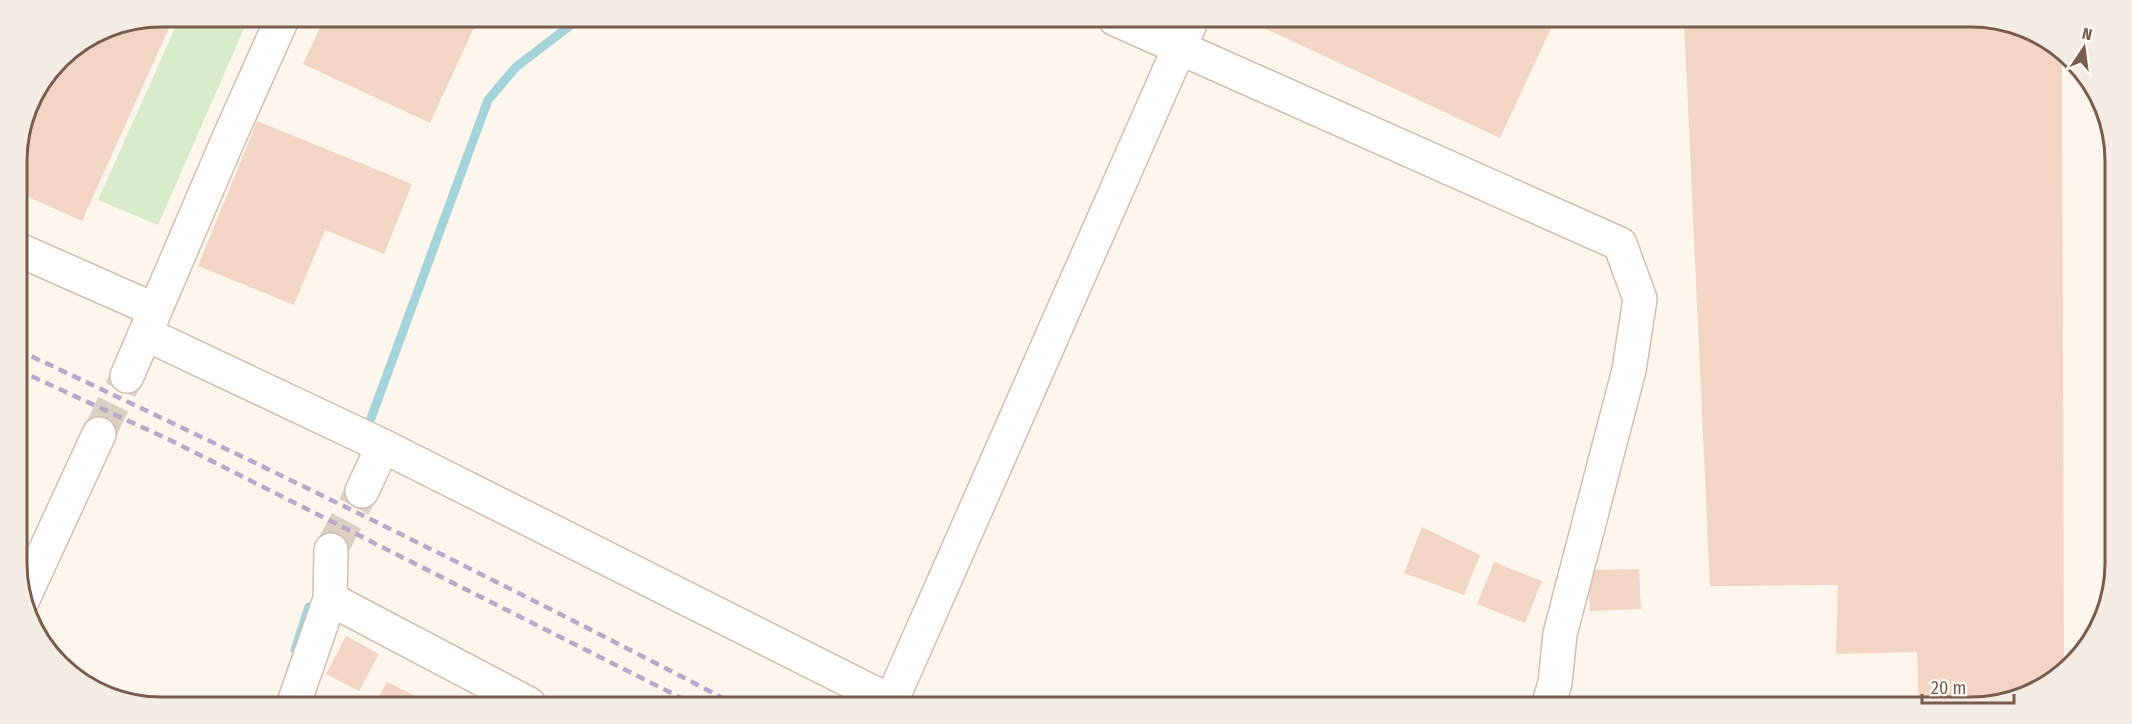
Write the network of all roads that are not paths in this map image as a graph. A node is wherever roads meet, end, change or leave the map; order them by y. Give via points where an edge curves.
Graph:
1 (279, 27) edge
2 (1156, 27) edge
3 (1186, 33) edge
4 (27, 254) edge
5 (150, 322) junction
6 (127, 376) tunnel mouth
7 (99, 434) tunnel mouth
8 (383, 447) junction
9 (362, 491) tunnel mouth
10 (331, 550) tunnel mouth
11 (29, 585) edge
12 (330, 598) junction
13 (296, 697) edge
14 (516, 697) edge
15 (878, 697) edge
16 (895, 697) edge
17 (1551, 697) edge

1 - 5 street
2 - 3 street
3 - 16 street
3 - 17 street via 1620,244 1640,299 1629,370 1560,634
4 - 5 street
5 - 6 street
5 - 8 street
7 - 11 street
8 - 9 street
8 - 15 street
10 - 12 street
12 - 13 street
12 - 14 street

